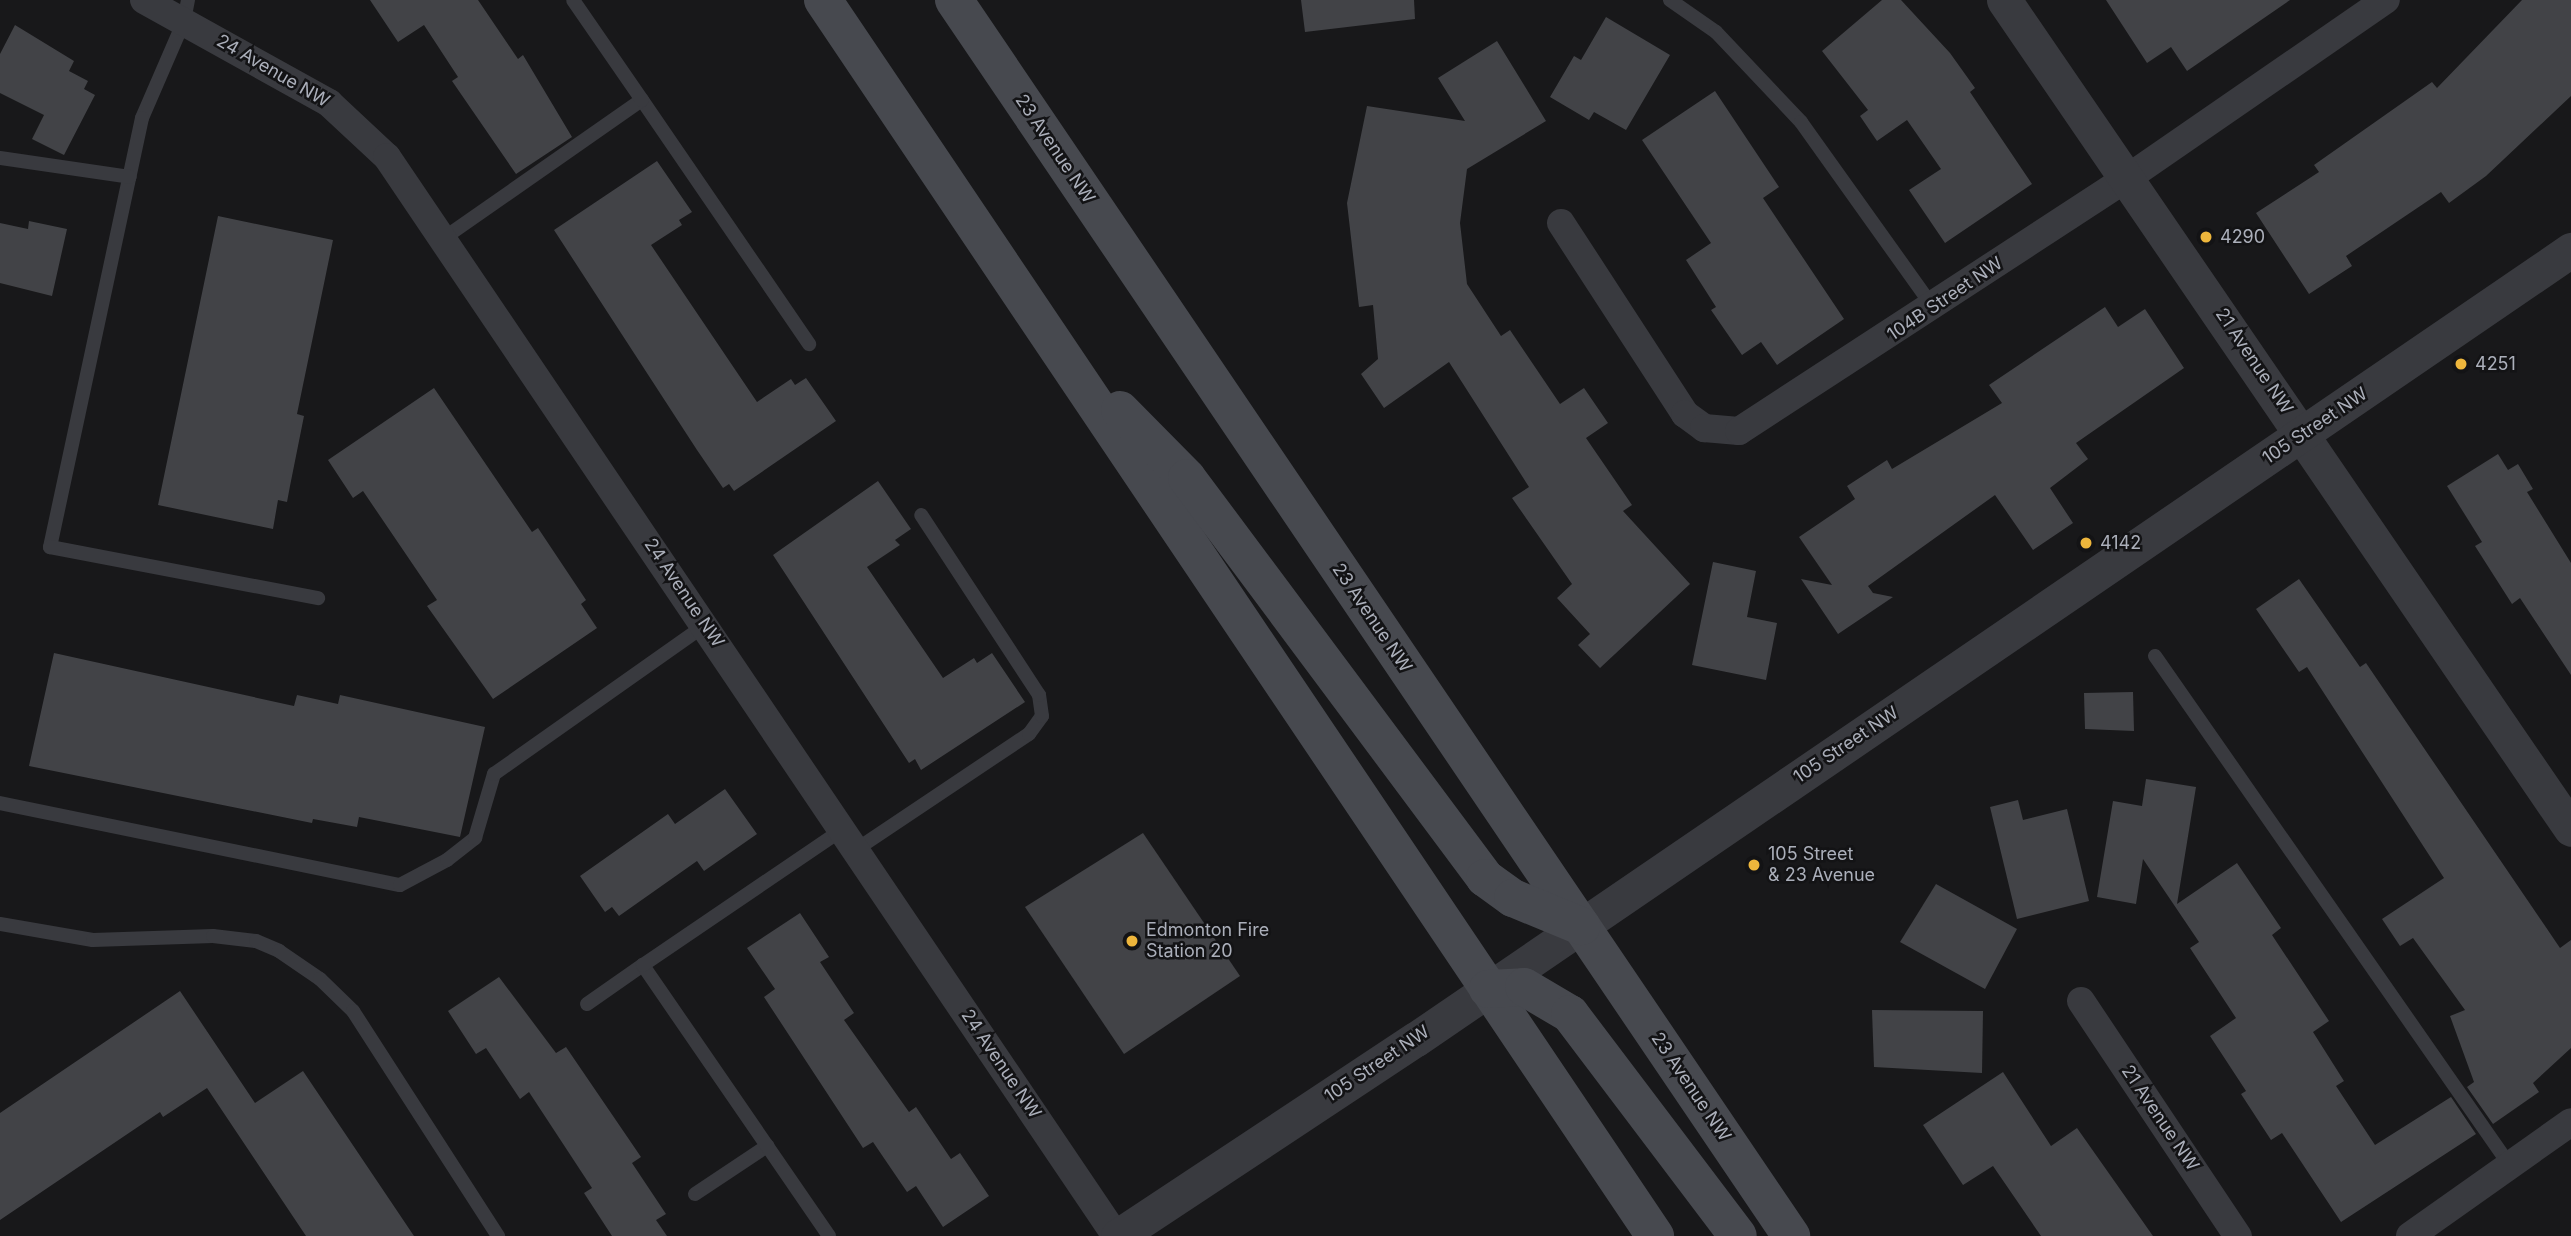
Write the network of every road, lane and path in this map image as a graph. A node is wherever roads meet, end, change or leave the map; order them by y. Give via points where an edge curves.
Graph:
1 (144, 0) edge
2 (573, 0) edge
3 (822, 0) edge
4 (954, 0) edge
5 (1670, 0) edge
6 (2004, 0) edge
7 (2386, 0) edge
8 (186, 10) edge
9 (642, 100) junction
10 (0, 158) edge
11 (130, 177) junction
12 (2129, 177) junction
13 (1561, 223) dead end
14 (444, 238) junction
15 (2571, 250) edge
16 (1933, 307) junction
17 (1055, 343) junction
18 (809, 344) dead end
19 (2304, 434) junction
20 (921, 515) dead end
21 (318, 598) dead end
22 (705, 625) junction
23 (2155, 656) dead end
24 (0, 803) edge
25 (2571, 829) edge
26 (850, 839) junction
27 (0, 924) edge
28 (1581, 926) junction
29 (643, 965) junction
30 (1488, 989) junction
31 (2081, 1001) dead end
32 (587, 1004) dead end
33 (2571, 1122) edge
34 (767, 1146) junction
35 (2511, 1167) junction
36 (695, 1194) dead end
37 (498, 1236) edge
38 (829, 1236) edge
39 (1117, 1236) edge
40 (1656, 1236) edge
41 (1738, 1236) edge
42 (1791, 1236) edge
43 (2238, 1236) edge
44 (2410, 1236) edge

1 - 8 street, 24 Avenue NW
2 - 9 lane
3 - 17 main road
4 - 28 main road, 23 Avenue NW
5 - 16 lane via 1716,32 1801,122
6 - 12 street, 21 Avenue NW
7 - 12 street, 104B Street NW
8 - 11 lane via 142,118
8 - 14 street, 24 Avenue NW via 360,128 387,157
9 - 14 lane
9 - 18 lane
10 - 11 lane
11 - 21 lane via 50,547
12 - 16 street, 104B Street NW
12 - 19 street, 21 Avenue NW
13 - 16 street, 104B Street NW via 1685,414 1704,428 1739,431 1755,424
14 - 22 street, 24 Avenue NW
15 - 19 street, 105 Street NW
17 - 28 main road via 1187,478 1485,878 1513,898
17 - 30 main road
19 - 25 street, 21 Avenue NW
19 - 28 street, 105 Street NW
20 - 26 lane via 1039,695 1042,716 1029,734
22 - 24 lane via 494,774 475,838 447,860 400,885
22 - 26 street, 24 Avenue NW
23 - 35 lane
26 - 29 lane
26 - 39 street, 24 Avenue NW
27 - 37 lane via 93,940 213,936 256,941 279,951 320,979 353,1011
28 - 30 street, 105 Street NW
28 - 42 main road, 23 Avenue NW
29 - 32 lane
29 - 34 lane
30 - 39 street, 105 Street NW
30 - 40 main road
30 - 41 main road via 1524,987 1570,1014
31 - 43 street, 21 Avenue NW
33 - 35 street
34 - 36 lane
34 - 38 lane
35 - 44 street

